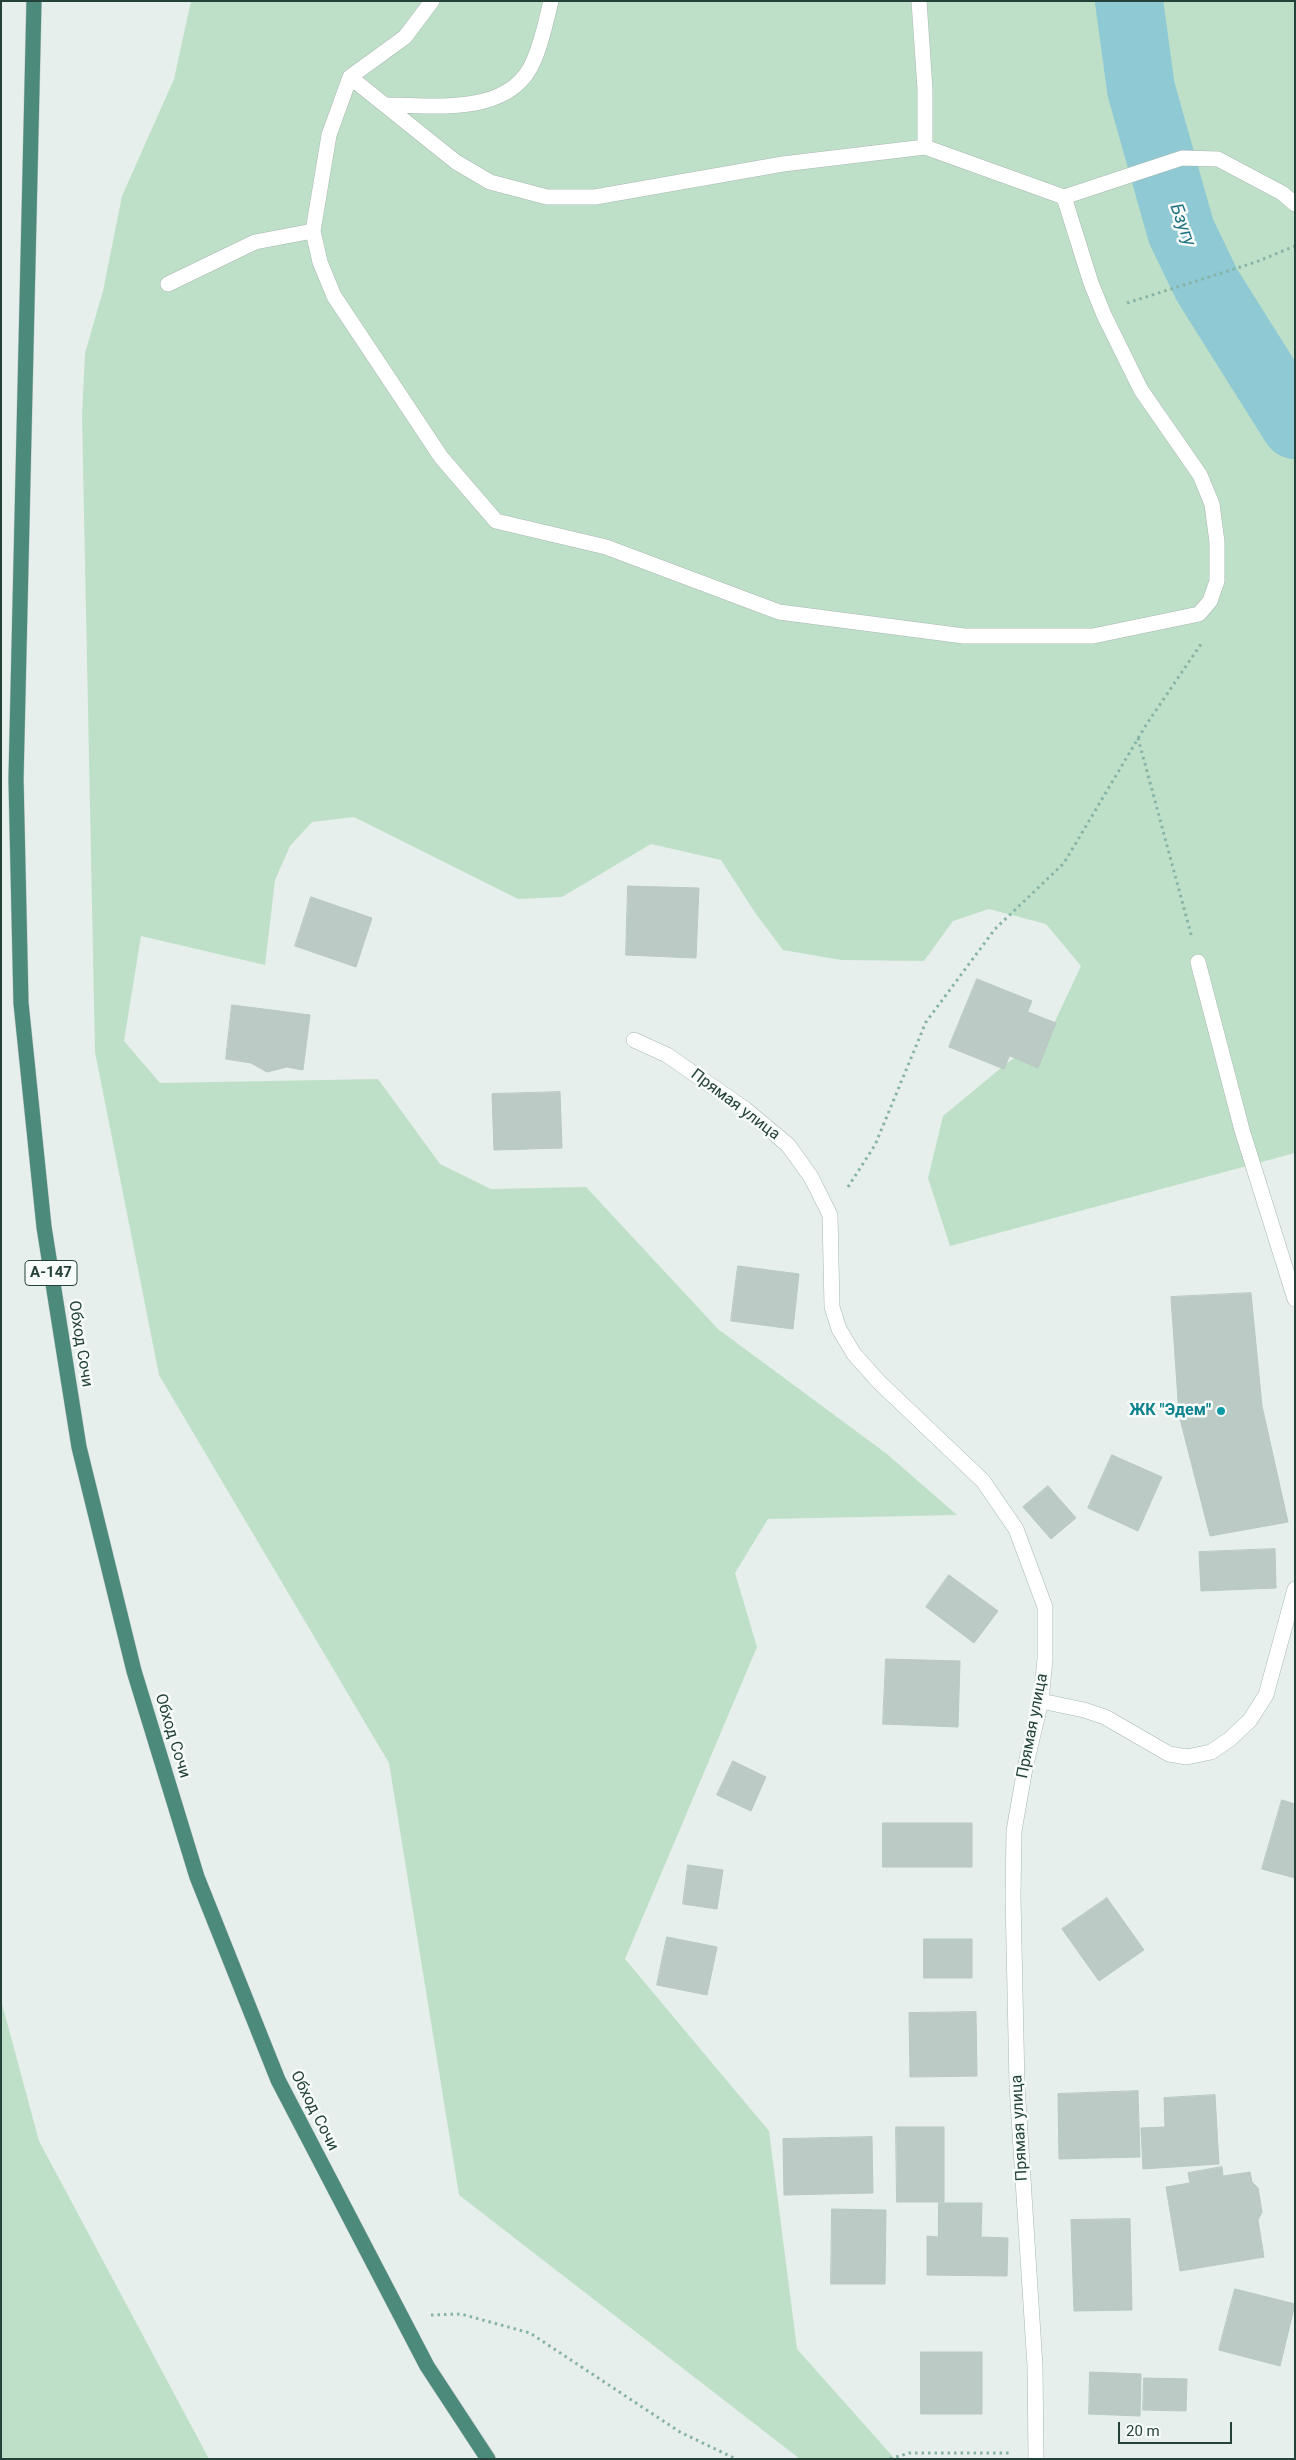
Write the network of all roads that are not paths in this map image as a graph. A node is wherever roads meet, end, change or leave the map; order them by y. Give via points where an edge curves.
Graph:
1 (34, 1) edge
2 (432, 1) edge
3 (551, 1) edge
4 (919, 1) edge
5 (350, 77) junction
6 (386, 104) junction
7 (925, 147) junction
8 (1064, 197) junction
9 (1295, 204) edge
10 (313, 231) junction
11 (168, 284) dead end
12 (1198, 962) road end
13 (634, 1040) dead end
14 (1295, 1299) edge
15 (1295, 1589) edge
16 (1041, 1702) junction
17 (1036, 2456) edge
18 (488, 2459) edge

1 - 18 highway, Обход Сочи / А-147 via 16,779 21,1003 44,1227 79,1447 134,1671 197,1877 278,2080 427,2366
2 - 5 street via 405,37
3 - 6 street via 534,62 517,84 496,98 472,104
4 - 7 street
5 - 6 street
5 - 10 street via 329,136
6 - 7 street via 456,162 490,182 547,197 595,197 782,164
7 - 8 street
8 - 9 street via 1182,158 1218,159
8 - 10 street via 1091,283 1140,390 1200,475 1212,504 1217,542 1217,581 1210,601 1199,614 1093,636 964,636 779,612 606,547 496,521 440,457 334,296 320,262
10 - 11 street via 255,242
12 - 14 street via 1242,1130
13 - 16 street, Прямая улица via 667,1055 745,1109 788,1145 811,1177 830,1215 832,1307 839,1329 854,1354 879,1382 983,1481 1016,1529 1045,1608
15 - 16 street via 1266,1694 1250,1720 1211,1752 1187,1757 1168,1754 1105,1717
16 - 17 street, Прямая улица via 1014,1831 1013,1897 1017,2086 1035,2366

